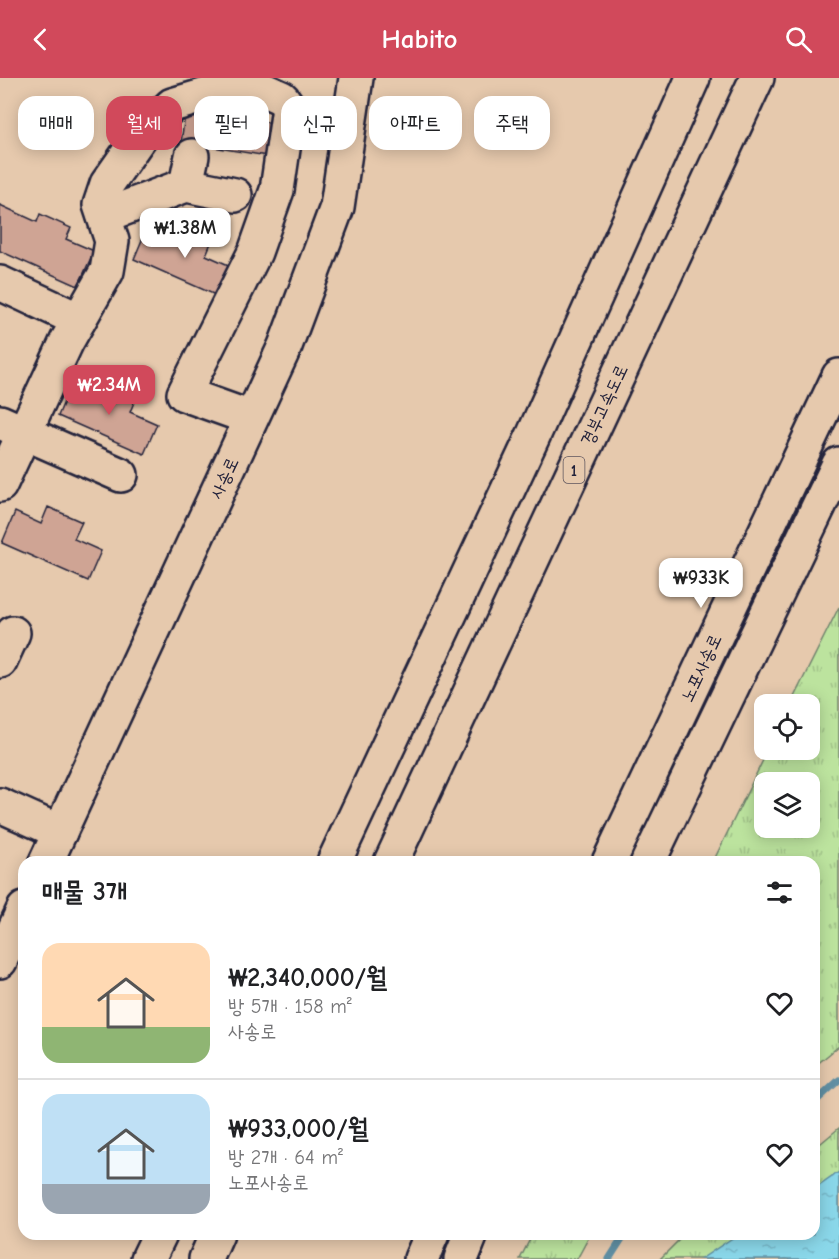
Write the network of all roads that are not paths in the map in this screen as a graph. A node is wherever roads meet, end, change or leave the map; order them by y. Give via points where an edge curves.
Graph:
1 (356, 78) edge
2 (693, 78) edge
3 (757, 78) edge
4 (235, 195) dead end
5 (104, 216) junction
6 (0, 283) edge
7 (79, 320) junction
8 (839, 376) edge
9 (251, 418) junction
10 (12, 428) edge
11 (839, 464) edge
12 (121, 475) dead end
13 (0, 485) edge
14 (0, 805) edge
15 (60, 832) junction
16 (49, 856) edge
17 (337, 856) edge
18 (394, 856) edge
19 (612, 856) edge
20 (651, 856) edge
21 (18, 922) edge
22 (0, 961) edge
23 (156, 1240) edge
24 (215, 1240) edge
25 (429, 1240) edge
26 (469, 1240) edge
27 (148, 1259) edge
28 (206, 1259) edge
29 (421, 1259) edge
30 (461, 1259) edge

1 - 9 main road, 사송로 via 337,207 285,346
2 - 17 main road via 534,434
3 - 18 main road, 경부고속도로 / 1
4 - 5 main road via 189,170
5 - 7 main road via 112,241 107,272
5 - 9 main road via 100,205 107,184 142,134 172,105 237,90 264,90 282,98 289,108 273,200 255,252 183,394
6 - 7 main road
7 - 10 main road
8 - 19 main road, 노포사송로
9 - 15 main road, 사송로
10 - 12 main road
10 - 13 main road
11 - 20 main road, 노포사송로
14 - 15 main road
15 - 16 main road, 사송로
21 - 22 main road
23 - 27 main road
24 - 28 main road
25 - 29 main road
26 - 30 main road

